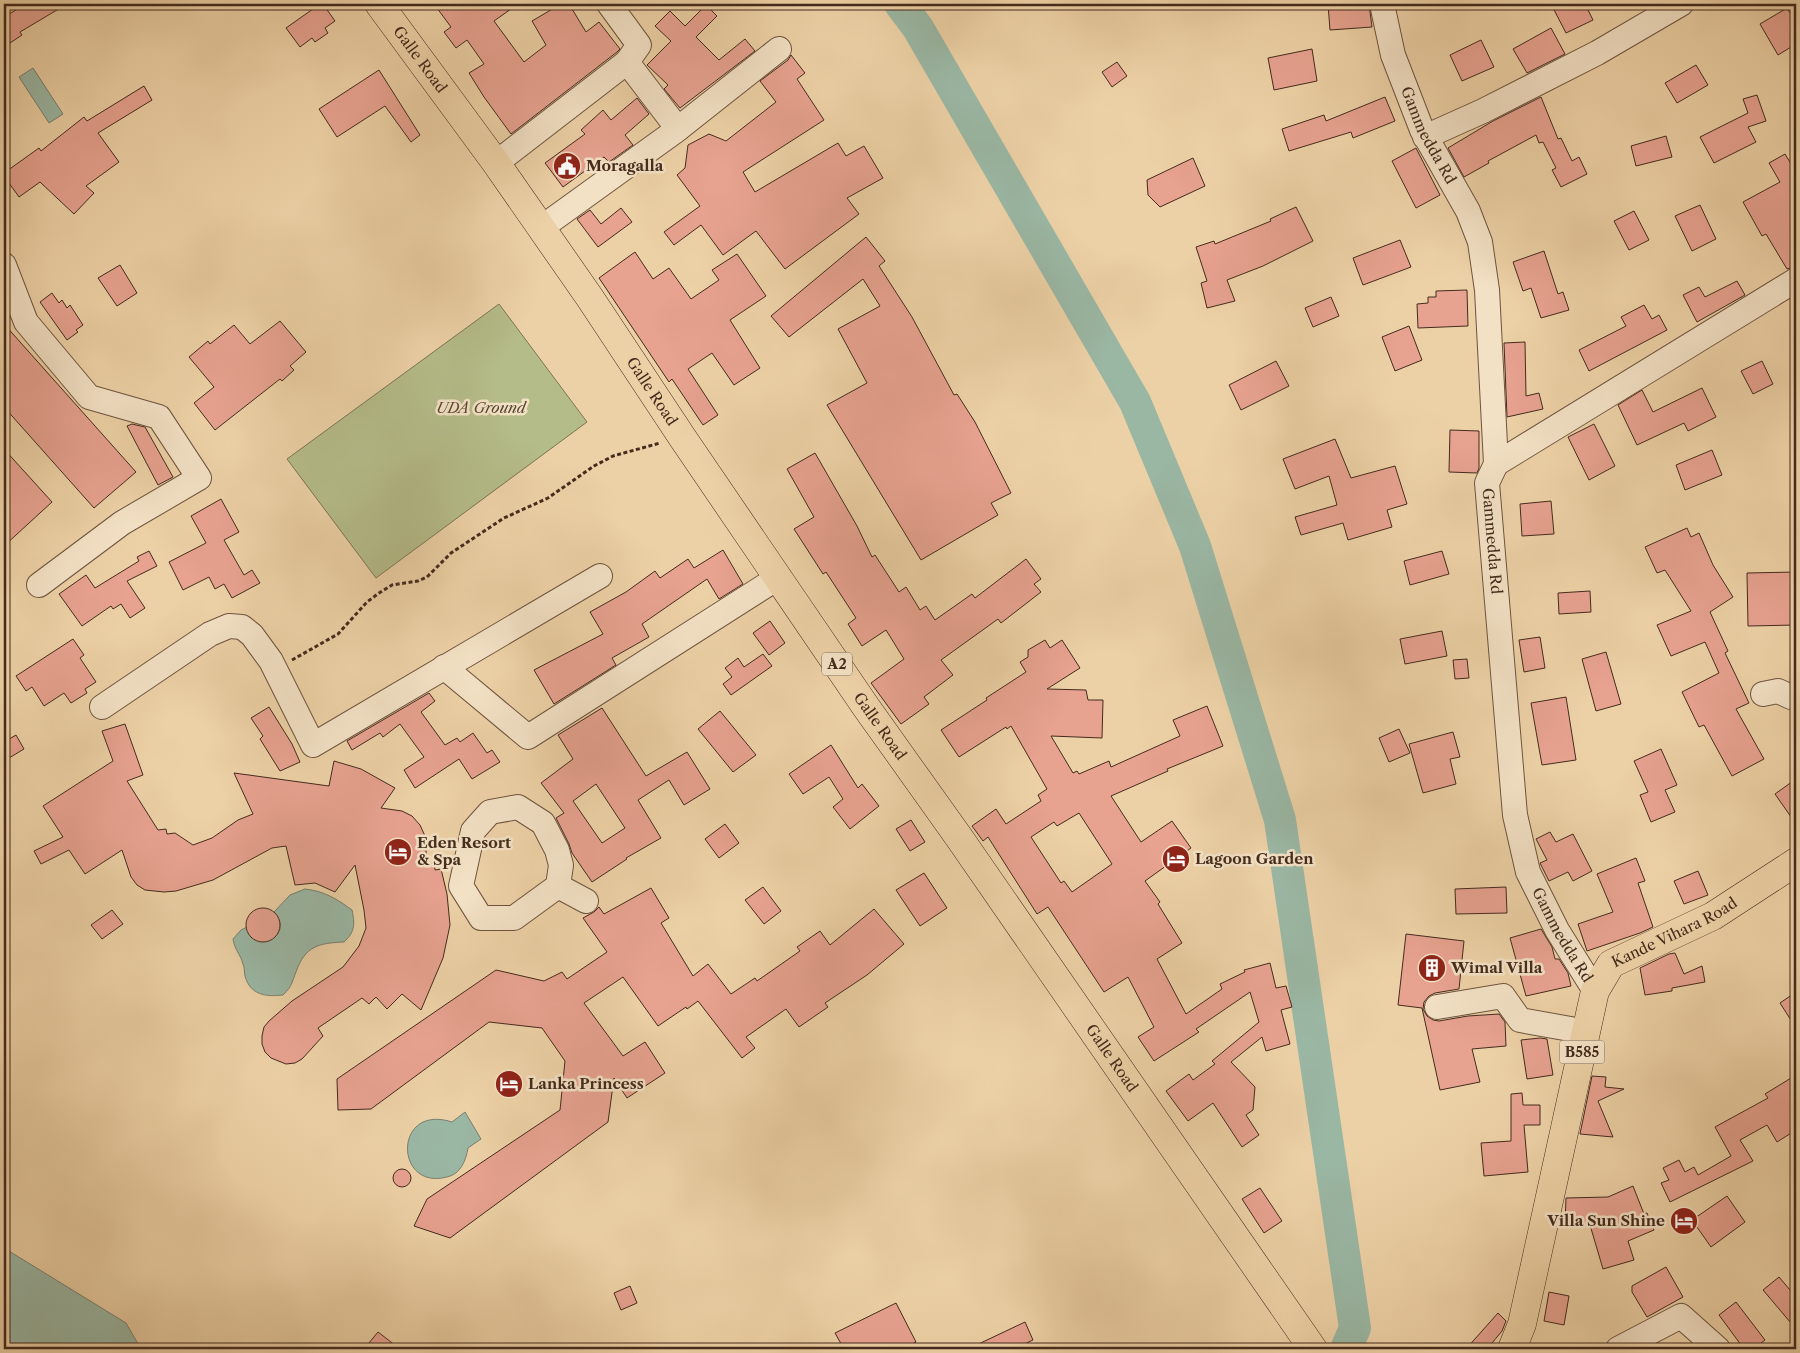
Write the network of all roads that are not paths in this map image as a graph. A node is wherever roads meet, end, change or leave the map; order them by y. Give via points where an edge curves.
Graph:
1 (379, 4) edge
2 (609, 4) edge
3 (1382, 4) edge
4 (1680, 4) edge
5 (779, 49) dead end
6 (627, 62) junction
7 (678, 129) junction
8 (1426, 137) junction
9 (496, 164) junction
10 (541, 228) junction
11 (4, 265) edge
12 (1796, 280) edge
13 (1496, 464) junction
14 (600, 576) dead end
15 (779, 577) junction
16 (39, 585) dead end
17 (444, 667) junction
18 (1796, 693) edge
19 (1762, 694) dead end
20 (102, 707) dead end
21 (1796, 862) edge
22 (558, 886) junction
23 (586, 901) dead end
24 (1595, 991) junction
25 (1437, 1007) dead end
26 (1587, 1032) junction
27 (1313, 1349) edge
28 (1512, 1349) edge
29 (1618, 1349) edge
30 (1718, 1349) edge

1 - 9 main road, Galle Road / A2
2 - 6 street via 638,45
3 - 8 street, Gammedda Rd via 1393,55
4 - 8 street via 1597,53
5 - 7 street
6 - 7 street
6 - 9 street
7 - 10 street
8 - 13 street, Gammedda Rd via 1468,211 1480,242 1487,290
9 - 10 main road, Galle Road / A2
10 - 15 main road, Galle Road / A2
11 - 16 street via 26,322 89,397 159,417 199,478 122,523
12 - 13 street
13 - 24 street, Gammedda Rd via 1487,483 1515,815 1528,872 1557,930
14 - 17 street
15 - 17 street via 528,737
15 - 27 main road, Galle Road / A2
17 - 20 street via 313,745 271,661 252,635 242,627 229,626 210,634
18 - 19 street via 1791,697 1778,691
21 - 24 main road, Kande Vihara Road / B585 via 1713,916 1611,964
22 - 22 street via 514,918 481,918 461,886 473,832 490,812 518,807 543,823 557,850 561,865
22 - 23 street
24 - 26 main road, Kande Vihara Road / B585
25 - 26 street via 1503,996 1520,1020
26 - 28 main road, Kande Vihara Road / B585 via 1522,1324
29 - 30 street via 1681,1316

